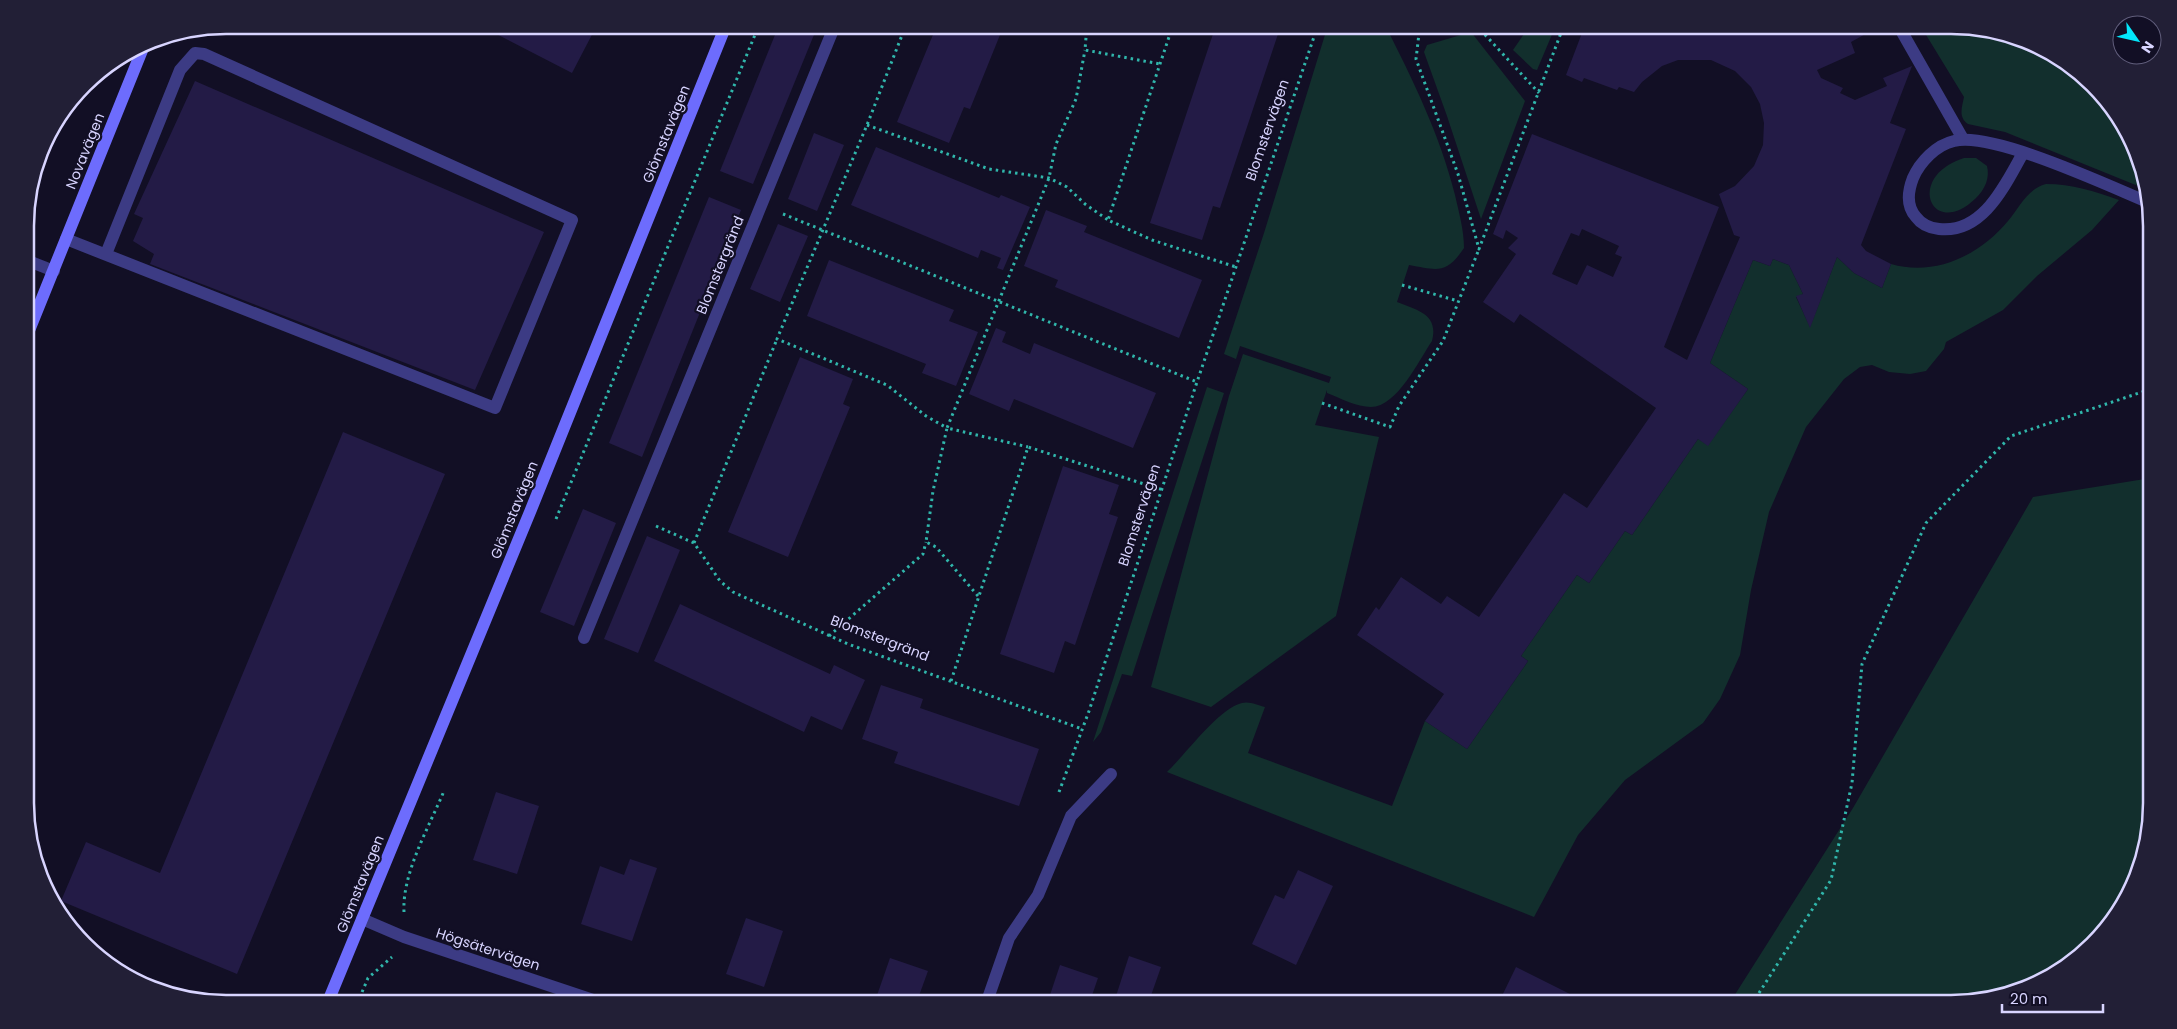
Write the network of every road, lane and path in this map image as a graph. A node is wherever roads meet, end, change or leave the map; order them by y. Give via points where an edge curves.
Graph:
1 (722, 34) edge
2 (755, 34) edge
3 (831, 34) edge
4 (902, 34) edge
5 (1086, 34) edge
6 (1170, 34) edge
7 (1315, 34) edge
8 (1419, 34) edge
9 (1484, 34) edge
10 (1561, 34) edge
11 (1903, 34) edge
12 (1085, 50) junction
13 (140, 54) edge
14 (1160, 64) junction
15 (1539, 93) junction
16 (867, 125) junction
17 (1963, 140) junction
18 (2023, 153) junction
19 (1050, 178) junction
20 (2142, 199) edge
21 (761, 205) junction
22 (1108, 220) junction
23 (822, 231) junction
24 (66, 239) junction
25 (1479, 249) junction
26 (106, 254) junction
27 (34, 263) edge
28 (1236, 267) junction
29 (54, 272) junction
30 (1402, 285) dead end
31 (1458, 301) junction
32 (998, 303) junction
33 (34, 319) edge
34 (777, 339) junction
35 (1197, 382) junction
36 (2143, 392) edge
37 (1322, 403) dead end
38 (947, 428) junction
39 (1028, 447) junction
40 (1163, 490) junction
41 (635, 517) junction
42 (555, 521) dead end
43 (694, 542) junction
44 (926, 542) junction
45 (978, 596) junction
46 (829, 636) junction
47 (584, 638) dead end
48 (951, 681) junction
49 (1082, 729) junction
50 (1111, 774) dead end
51 (445, 787) dead end
52 (1058, 793) dead end
53 (362, 920) junction
54 (404, 937) junction
55 (330, 995) edge
56 (361, 995) edge
57 (578, 995) edge
58 (989, 995) edge
59 (1758, 995) edge

1 - 53 main road, Glömstavägen
2 - 42 path
3 - 21 street, Blomstergränd
4 - 16 path
5 - 12 path
6 - 14 path
7 - 28 path, Blomstervägen
8 - 25 path via 1416,60 1458,174
9 - 15 path
10 - 15 path
11 - 17 street
12 - 14 path
12 - 19 path via 1076,99 1056,144
13 - 24 main road, Novavägen
14 - 22 path
15 - 25 path
16 - 19 path via 989,169
16 - 23 path
17 - 18 street via 1985,140
17 - 18 street via 1953,141 1931,154 1915,173 1910,187 1910,208 1923,224 1946,230 1976,220 1988,210
18 - 20 street
19 - 22 path via 1067,187
19 - 32 path
21 - 23 path
21 - 41 street, Blomstergränd
22 - 28 path via 1152,240
23 - 32 path
23 - 34 path
24 - 26 street
24 - 29 main road, Novavägen
25 - 31 path
26 - 26 street via 495,408 572,220 204,54 195,53 180,70
27 - 29 street
28 - 35 path, Blomstervägen
29 - 33 main road, Novavägen
30 - 31 path
31 - 37 path via 1443,341 1399,406 1390,428
32 - 35 path
32 - 38 path
34 - 38 path via 887,385
34 - 43 path
35 - 40 path, Blomstervägen
36 - 59 path via 2011,436 1926,523 1862,664 1852,783 1831,880
38 - 39 path
38 - 44 path
39 - 40 path
39 - 45 path
40 - 49 path, Blomstervägen
41 - 43 path
41 - 47 street, Blomstergränd
43 - 46 path, Blomstergränd via 720,581 734,592
44 - 45 path via 936,547
44 - 46 path via 923,554
45 - 48 path
46 - 48 path, Blomstergränd
48 - 49 path, Blomstergränd
49 - 52 path, Blomstervägen
50 - 58 street via 1071,816 1038,895 1009,938
51 - 54 path via 407,879 403,898
53 - 54 street, Högsätervägen
53 - 55 main road, Glömstavägen
54 - 56 path via 393,956 368,978
54 - 57 street, Högsätervägen

